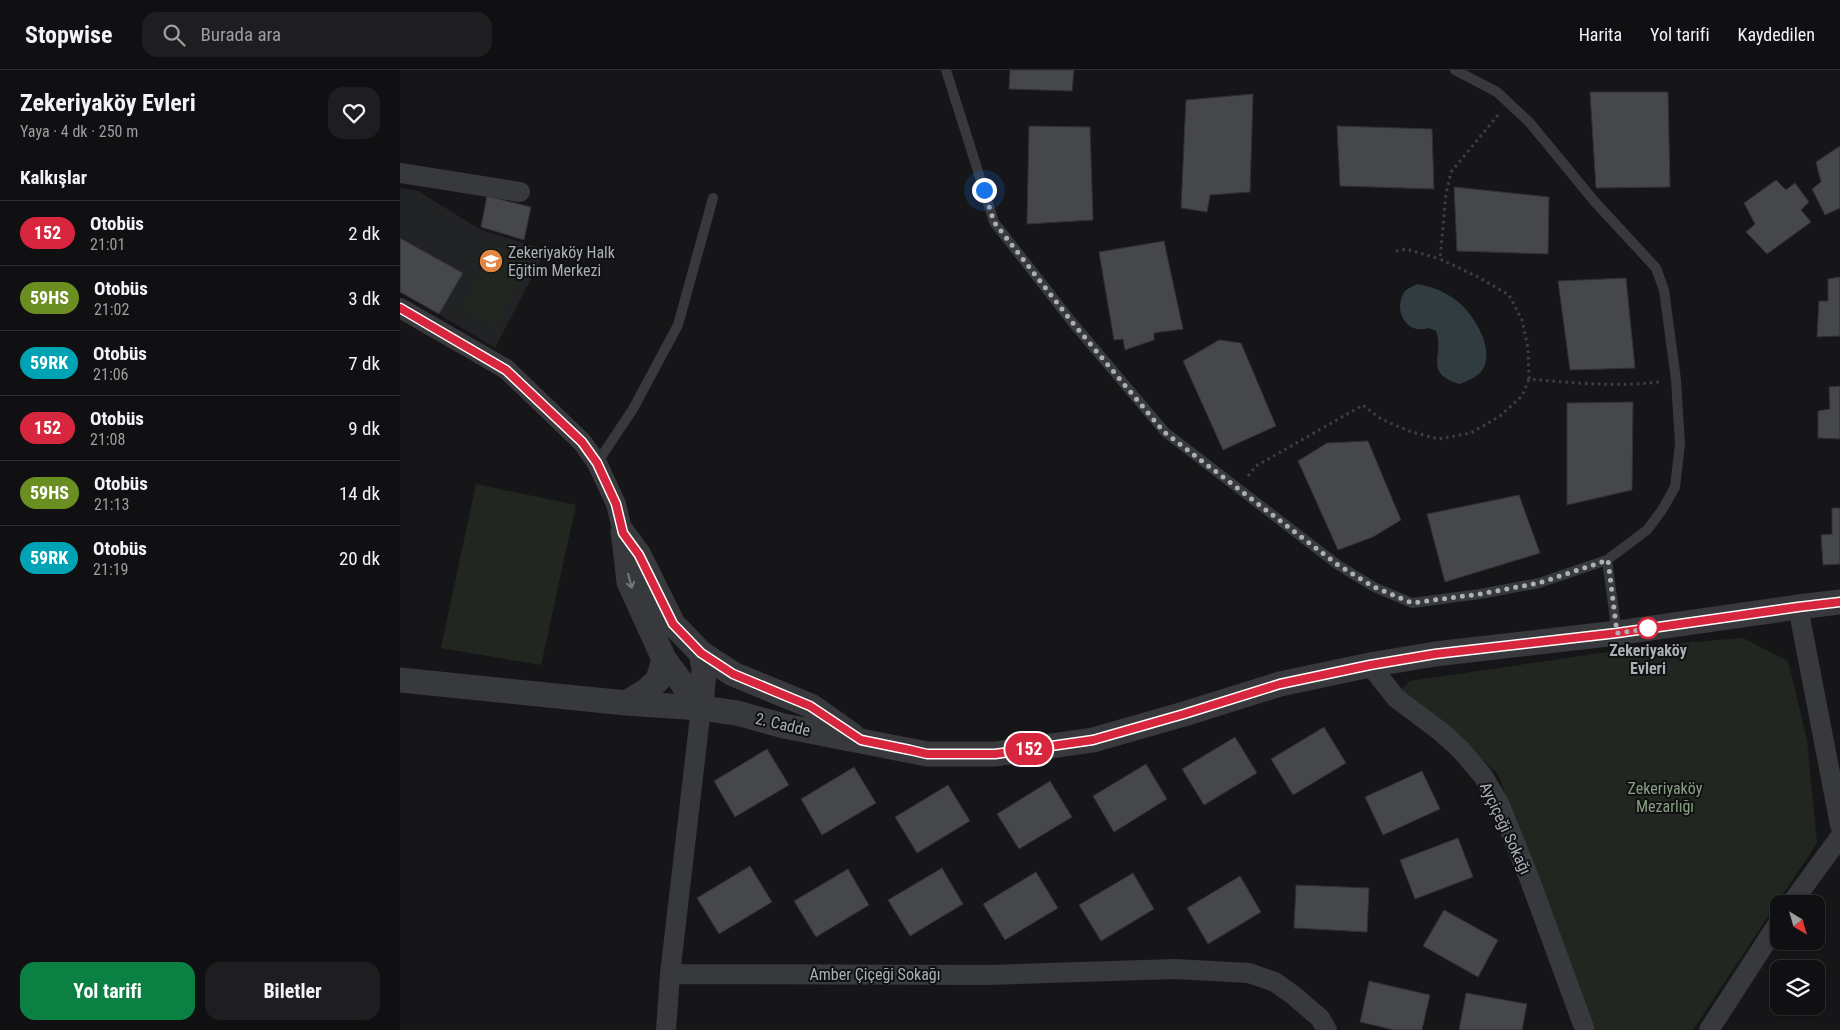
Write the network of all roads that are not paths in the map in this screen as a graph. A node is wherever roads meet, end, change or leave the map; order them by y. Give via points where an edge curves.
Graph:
1 (946, 70) edge
2 (1455, 70) edge
3 (400, 174) edge
4 (520, 192) dead end
5 (713, 198) dead end
6 (400, 308) edge
7 (597, 463) junction
8 (623, 533) junction
9 (1608, 560) junction
10 (1840, 602) edge
11 (1798, 607) junction
12 (1617, 633) junction
13 (701, 653) junction
14 (664, 659) junction
15 (1370, 665) junction
16 (400, 680) edge
17 (626, 703) junction
18 (701, 708) junction
19 (861, 740) junction
20 (1840, 825) edge
21 (1840, 837) edge
22 (1798, 895) edge
23 (1770, 936) edge
24 (670, 974) junction
25 (666, 1030) edge
26 (1327, 1030) edge
27 (1585, 1030) edge
28 (1709, 1030) edge

1 - 9 lane via 994,222 1072,322 1164,432 1338,565 1374,587 1412,603 1539,583
2 - 9 lane via 1497,92 1530,123 1595,202 1656,268 1664,290 1676,380 1680,444 1675,487 1647,530
3 - 4 street
5 - 7 lane via 678,325 633,409
6 - 7 street via 506,370 582,442
7 - 8 street via 616,504
8 - 13 street via 639,555 673,624
8 -> 14 street via 629,582
9 - 12 lane
10 - 11 street, 2. Cadde
11 - 12 street, 2. Cadde
11 - 20 street
12 - 15 street, 2. Cadde via 1435,654
13 - 18 street via 704,669
13 - 19 street via 733,674 810,706
14 - 17 street via 658,680
14 - 18 street
15 - 19 street, 2. Cadde via 1280,684 1093,740 995,754 927,754
15 - 27 street, Ayçiçeği Sokağı via 1396,698 1461,750 1483,776 1499,803
16 - 17 street, 2. Cadde
17 - 18 street, 2. Cadde
18 - 19 street, 2. Cadde
18 - 24 street
21 - 22 street
23 - 28 street
24 - 25 street
24 - 26 street, Amber Çiçeği Sokağı via 988,974 1175,969 1249,973 1275,982 1294,995 1320,1018

